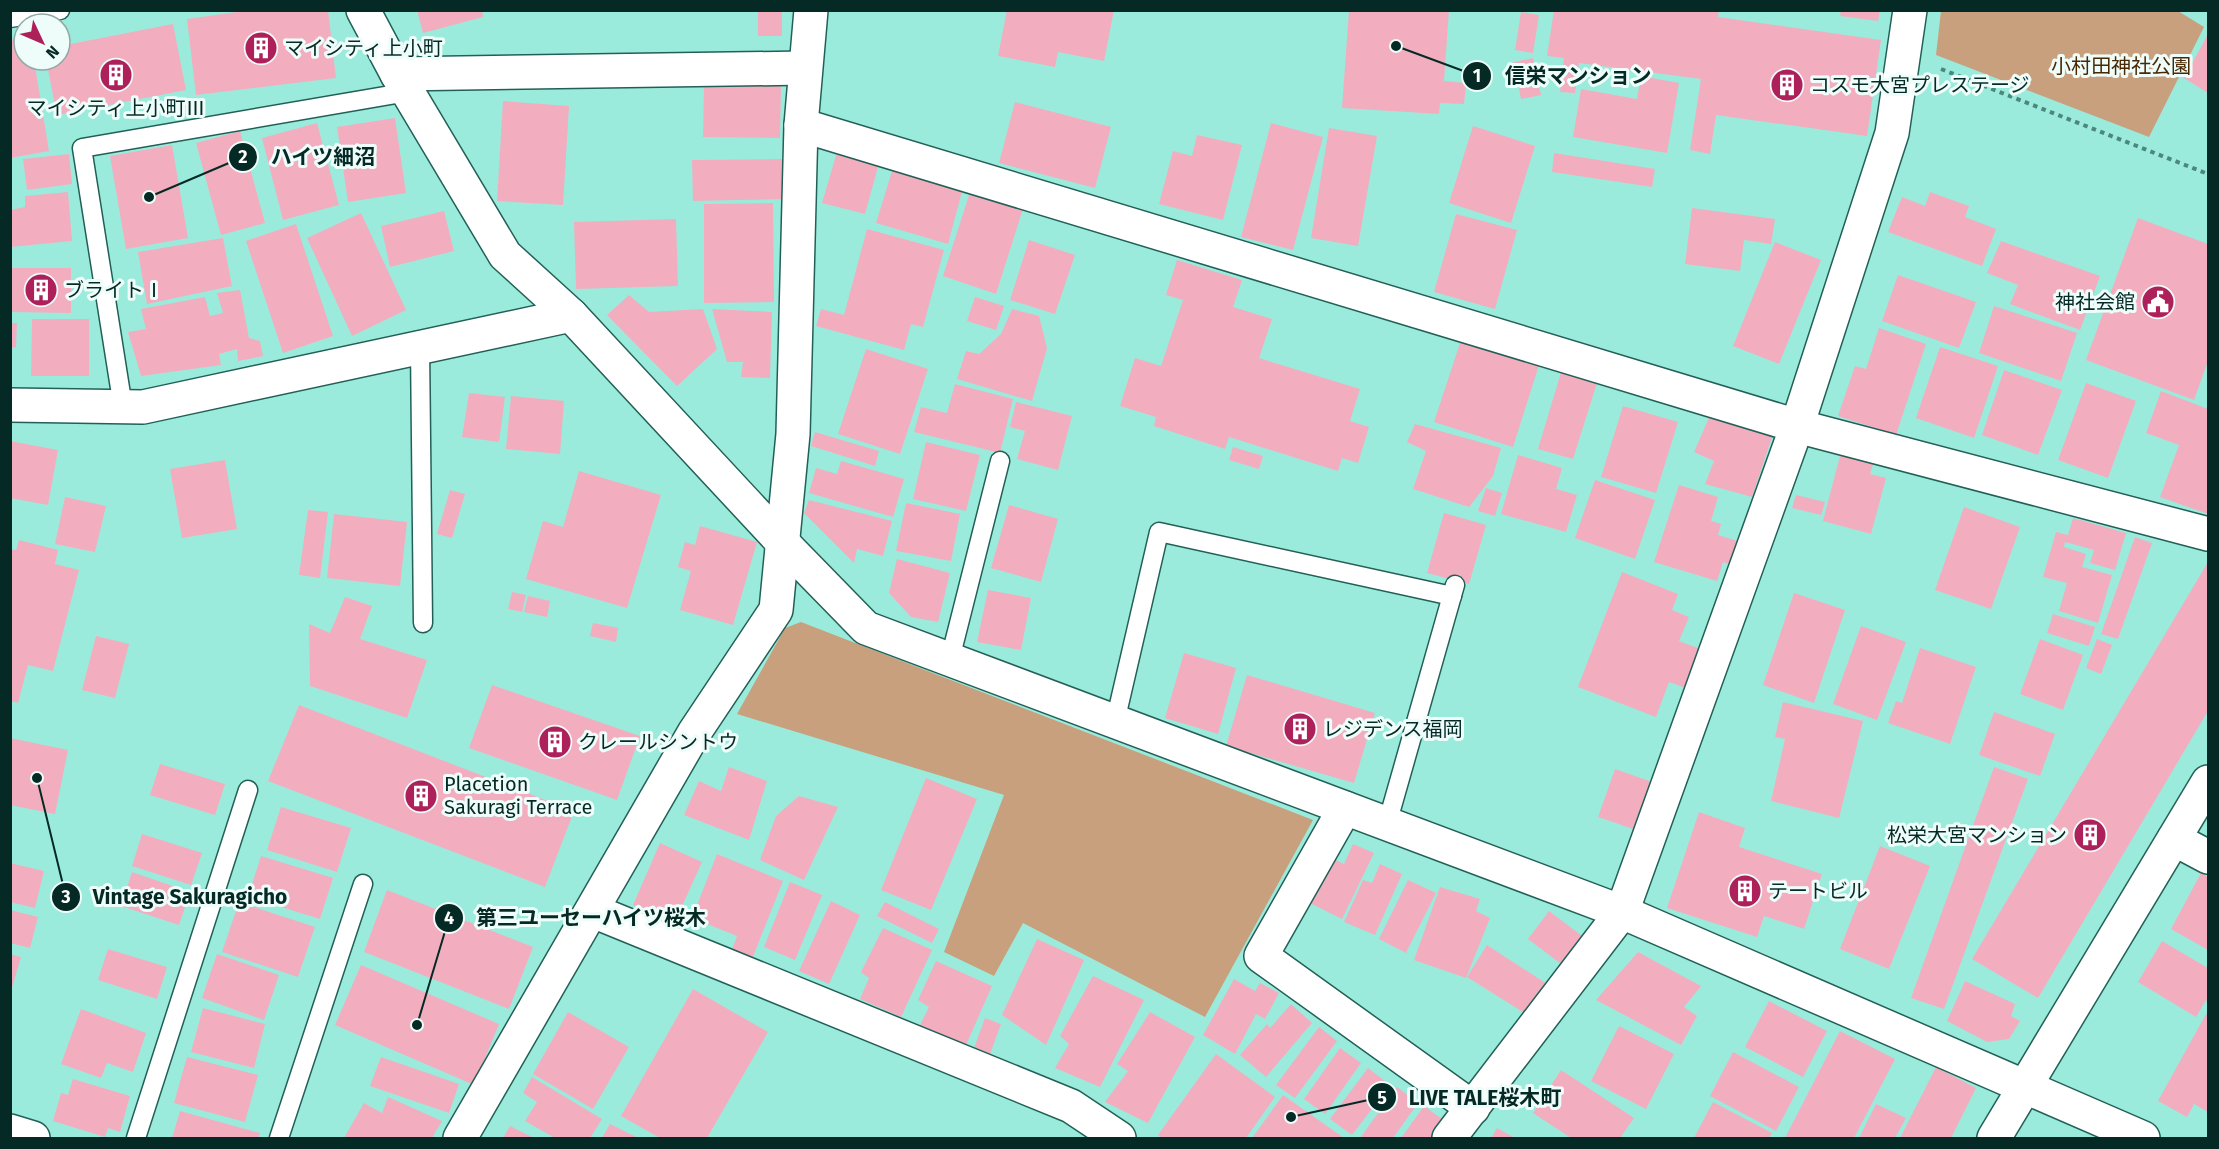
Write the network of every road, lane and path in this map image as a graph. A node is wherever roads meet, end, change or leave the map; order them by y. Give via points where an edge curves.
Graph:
1 (60, 10) edge
2 (363, 10) edge
3 (811, 10) edge
4 (1910, 10) edge
5 (10, 18) edge
6 (1904, 55) junction
7 (805, 68) junction
8 (403, 83) junction
9 (801, 125) junction
10 (2208, 174) edge
11 (571, 315) junction
12 (420, 346) junction
13 (10, 405) edge
14 (123, 407) junction
15 (1797, 426) junction
16 (1000, 461) dead end
17 (2208, 534) edge
18 (783, 543) junction
19 (423, 623) dead end
20 (950, 659) junction
21 (1115, 722) junction
22 (2208, 782) edge
23 (248, 790) dead end
24 (1345, 808) junction
25 (1387, 824) junction
26 (2174, 839) junction
27 (2208, 857) edge
28 (363, 884) dead end
29 (593, 911) junction
30 (1622, 912) junction
31 (2025, 1087) junction
32 (1473, 1108) junction
33 (10, 1131) edge
34 (33, 1138) edge
35 (136, 1138) edge
36 (279, 1138) edge
37 (460, 1138) edge
38 (1119, 1138) edge
39 (1449, 1138) edge
40 (1994, 1138) edge
41 (2142, 1138) edge

1 - 5 lane
2 - 8 street
3 - 7 street
4 - 6 street
6 - 10 path
6 - 15 street via 1892,133
7 - 8 street
7 - 9 street
8 - 11 street via 505,255
8 - 14 lane via 82,148
9 - 15 street
9 - 18 street via 793,434
11 - 12 street
11 - 18 street
12 - 14 street via 143,407
12 - 19 lane
13 - 14 street
15 - 17 street
15 - 30 street
16 - 20 lane
18 - 20 street via 866,628
18 - 29 street via 776,610 694,733
20 - 21 street
21 - 24 street
21 - 25 lane via 1159,532 1454,590
22 - 26 street
23 - 35 lane
24 - 25 street
24 - 32 street via 1261,956
25 - 30 street
26 - 27 street
26 - 31 street
28 - 36 lane
29 - 37 street
29 - 38 street via 1071,1106
30 - 31 street
30 - 32 street
31 - 40 street
31 - 41 street
32 - 39 street
33 - 34 street

